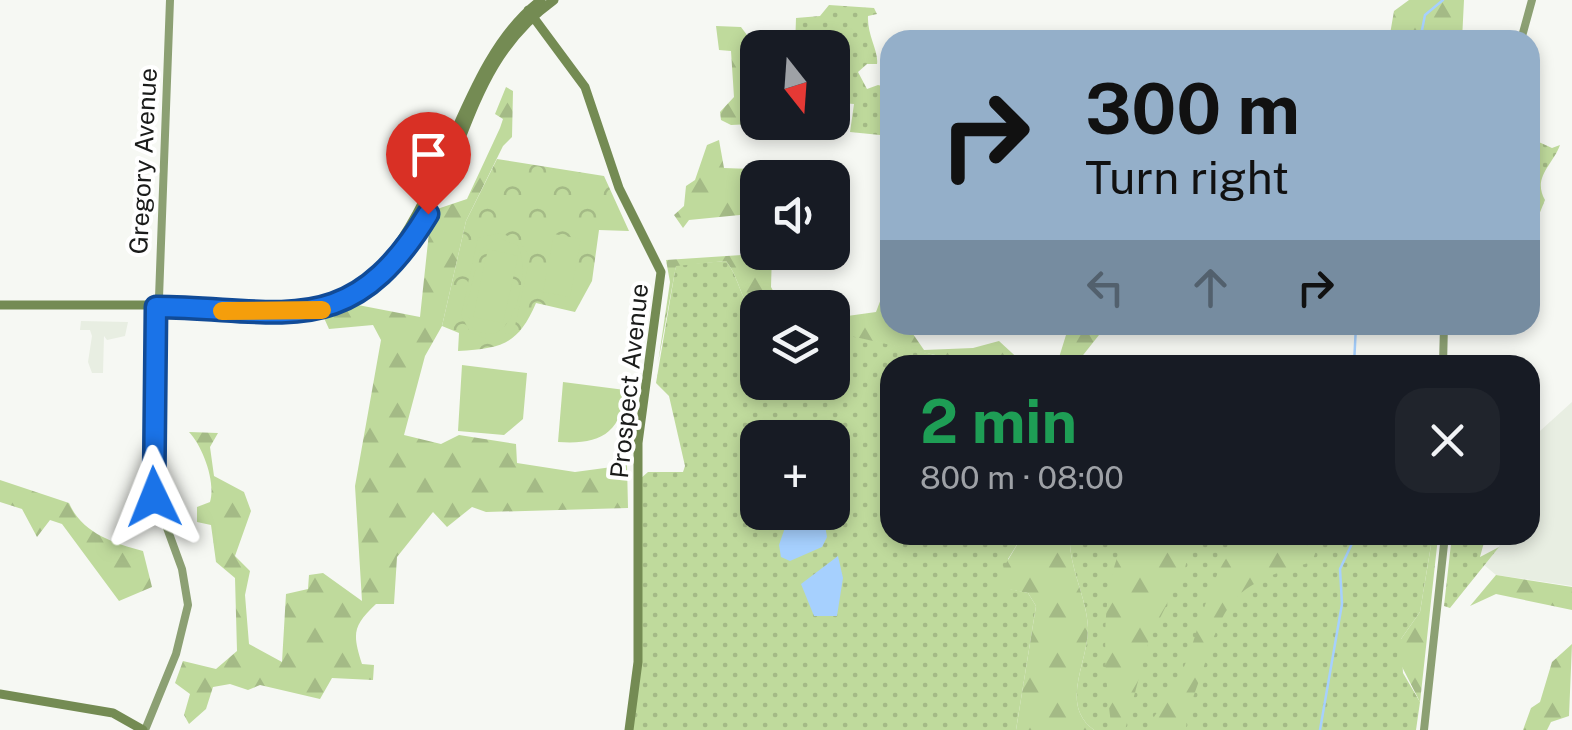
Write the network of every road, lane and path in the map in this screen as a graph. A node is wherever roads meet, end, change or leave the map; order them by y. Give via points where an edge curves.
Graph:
1 (170, 0) edge
2 (541, 0) edge
3 (554, 0) edge
4 (1532, 0) edge
5 (530, 13) junction
6 (1523, 30) edge
7 (0, 305) edge
8 (156, 307) junction
9 (1444, 545) edge
10 (0, 694) edge
11 (144, 730) edge
12 (629, 730) edge
13 (1424, 730) edge

1 - 8 main road, Gregory Avenue
2 - 5 main road
3 - 5 main road
4 - 6 main road
5 - 8 main road via 493,49 419,229 350,299 314,311
5 - 12 main road, Prospect Avenue via 585,87 623,200 660,268 638,443 638,662
7 - 8 main road
8 - 11 main road, Gregory Avenue via 152,487 182,568 188,605
9 - 13 main road
10 - 11 main road via 114,713

